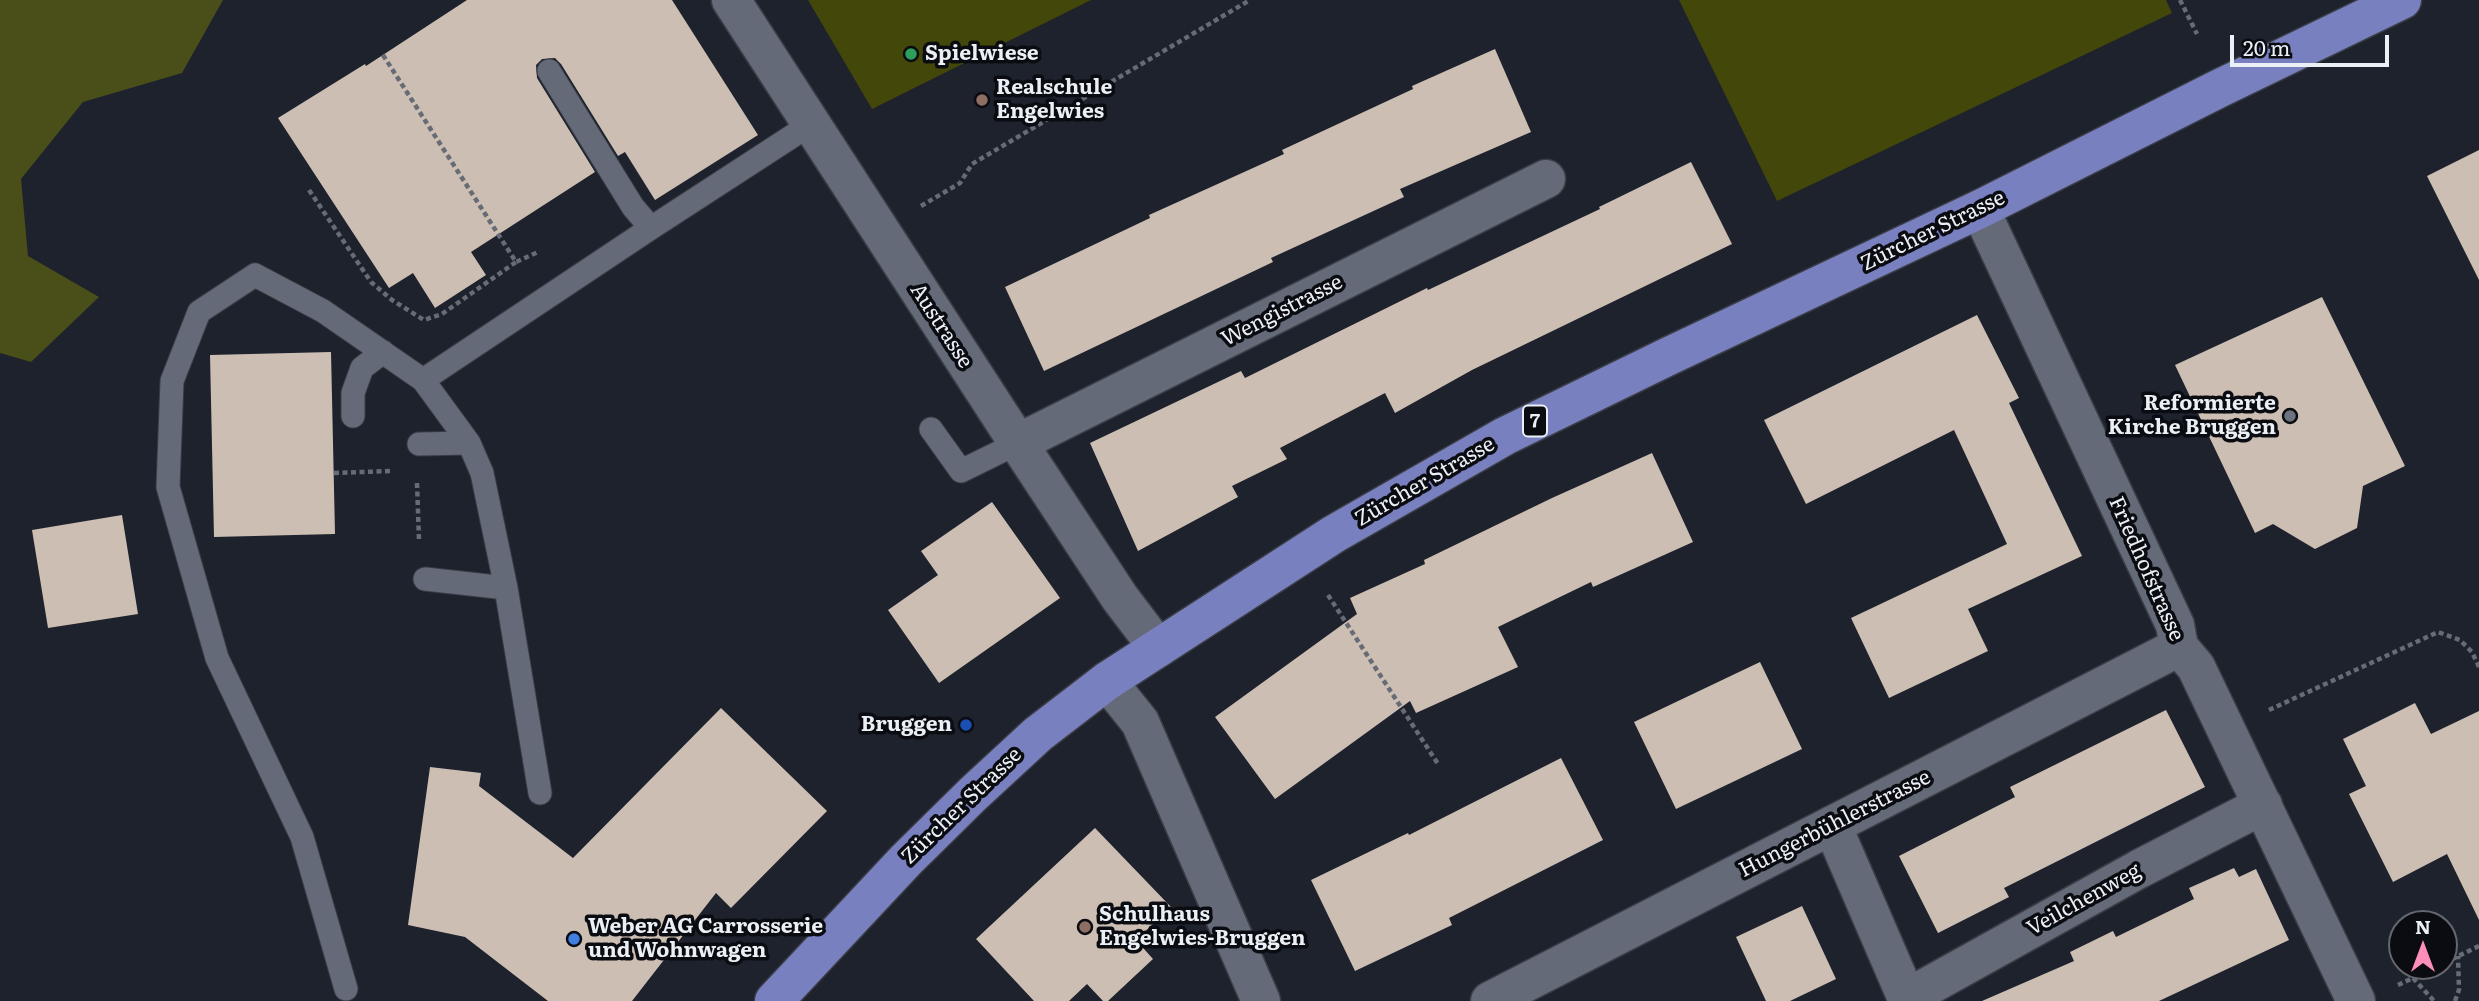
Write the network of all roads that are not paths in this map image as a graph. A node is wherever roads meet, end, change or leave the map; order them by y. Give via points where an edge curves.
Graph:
1 (731, 0) edge
2 (2402, 0) edge
3 (549, 71) dead end
4 (811, 124) junction
5 (1546, 179) dead end
6 (1980, 209) junction
7 (651, 228) junction
8 (383, 352) junction
9 (424, 380) junction
10 (353, 416) dead end
11 (931, 429) dead end
12 (469, 443) junction
13 (1018, 443) junction
14 (419, 444) dead end
15 (425, 579) road end
16 (506, 588) junction
17 (2179, 647) junction
18 (1157, 648) junction
19 (1107, 681) junction
20 (540, 793) dead end
21 (2263, 805) junction
22 (1832, 825) junction
23 (346, 989) dead end
24 (1907, 1000) edge
25 (774, 1001) edge
26 (1261, 1001) edge
27 (1490, 1001) edge
28 (2356, 1001) edge

1 - 4 street, Austrasse
2 - 6 main road, Zürcher Strasse / 7
3 - 7 lane
4 - 7 lane
4 - 13 street, Austrasse
5 - 13 street, Wengistrasse
6 - 17 street, Friedhofstrasse via 2175,625
6 - 18 main road, Zürcher Strasse / 7 via 1505,436 1334,534
7 - 9 lane
8 - 9 lane
8 - 10 lane via 362,368 353,393
8 - 23 lane via 323,311 255,275 199,312 172,381 168,487 217,659 302,837
9 - 12 lane
11 - 13 lane via 961,471
12 - 14 lane
12 - 16 lane via 482,473
13 - 18 street, Austrasse
15 - 16 lane
16 - 20 lane
17 - 21 street, Friedhofstrasse via 2196,667
17 - 22 street, Hungerbühlerstrasse
18 - 19 main road, Zürcher Strasse / 7
19 - 25 main road, Zürcher Strasse / 7 via 1038,734 973,794
19 - 26 street via 1140,722
21 - 24 street, Veilchenweg
21 - 28 street, Friedhofstrasse
22 - 24 street, Veilchenweg
22 - 27 street, Hungerbühlerstrasse

